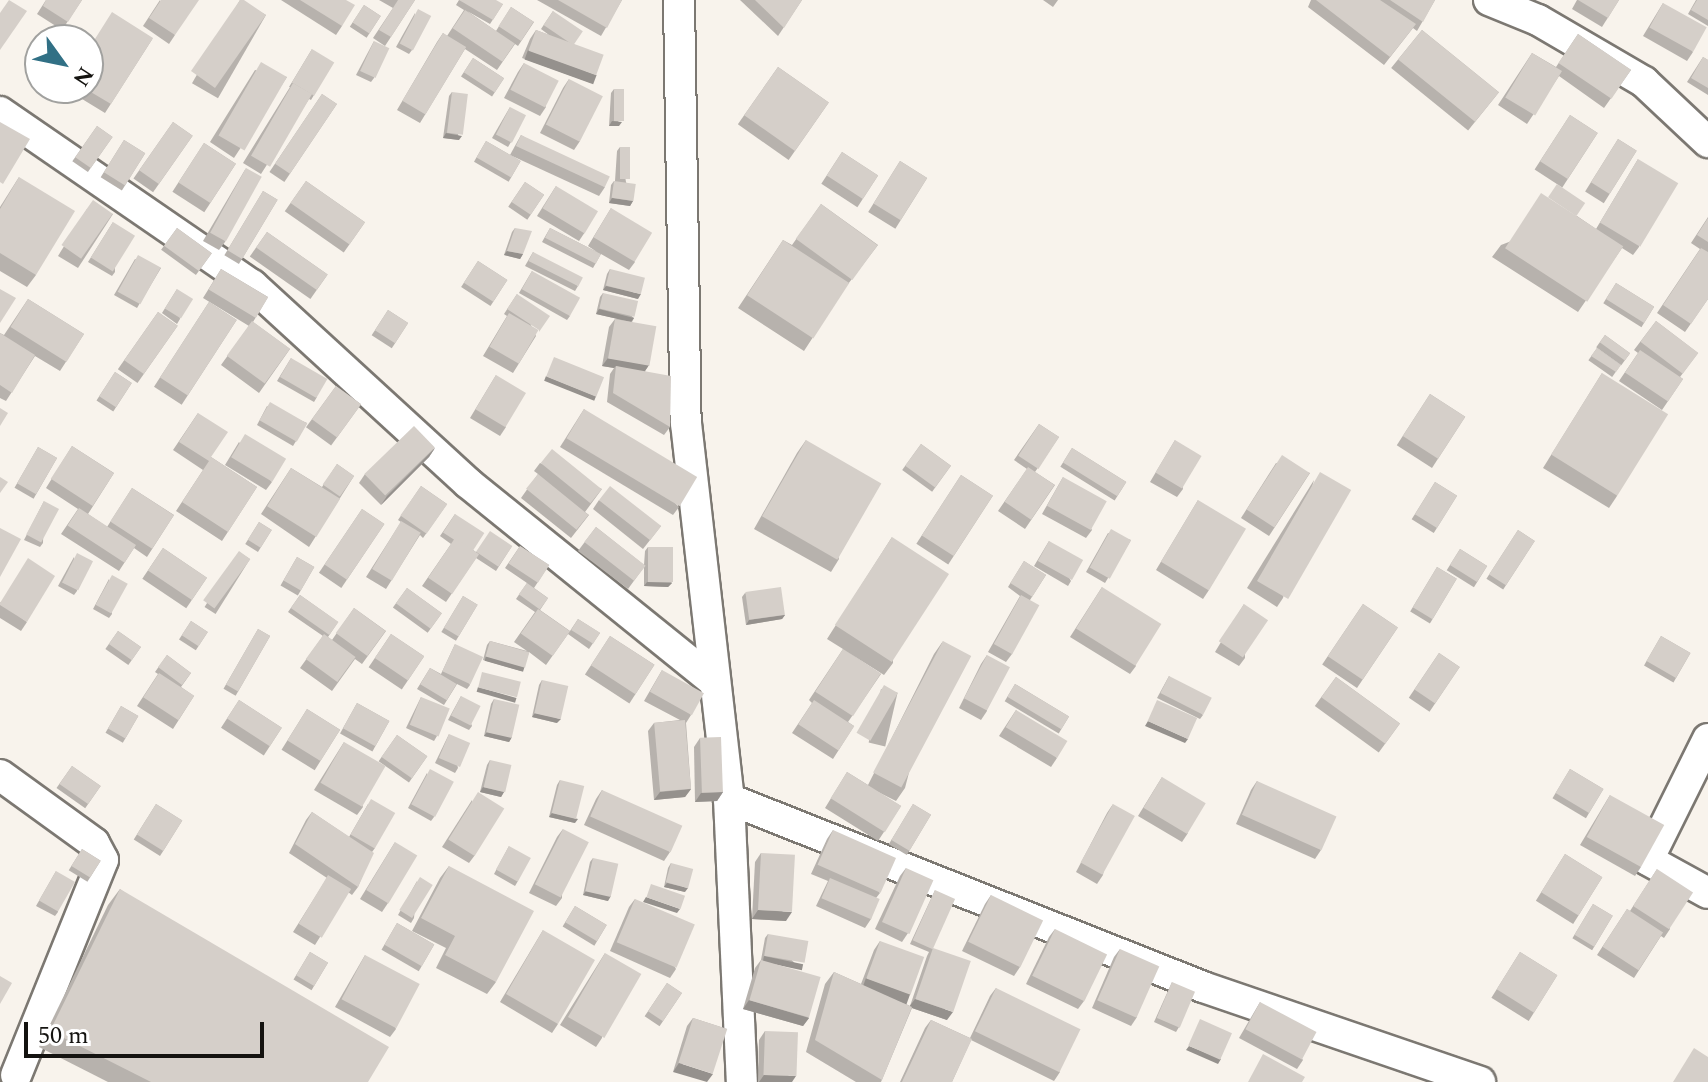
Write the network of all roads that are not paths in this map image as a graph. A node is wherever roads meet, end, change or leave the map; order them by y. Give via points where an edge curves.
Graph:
1 (679, 0) edge
2 (1489, 0) edge
3 (0, 112) edge
4 (1706, 135) edge
5 (713, 681) junction
6 (1708, 739) edge
7 (0, 775) edge
8 (729, 799) junction
9 (1708, 893) edge
10 (13, 1075) edge
11 (742, 1082) edge
12 (1480, 1082) edge

1 - 5 street via 686,423
2 - 4 street via 1644,82
3 - 5 street via 252,285 468,483
5 - 8 street
6 - 9 street via 1648,860
7 - 10 street via 94,843 103,860
8 - 11 street
8 - 12 street via 1203,987

